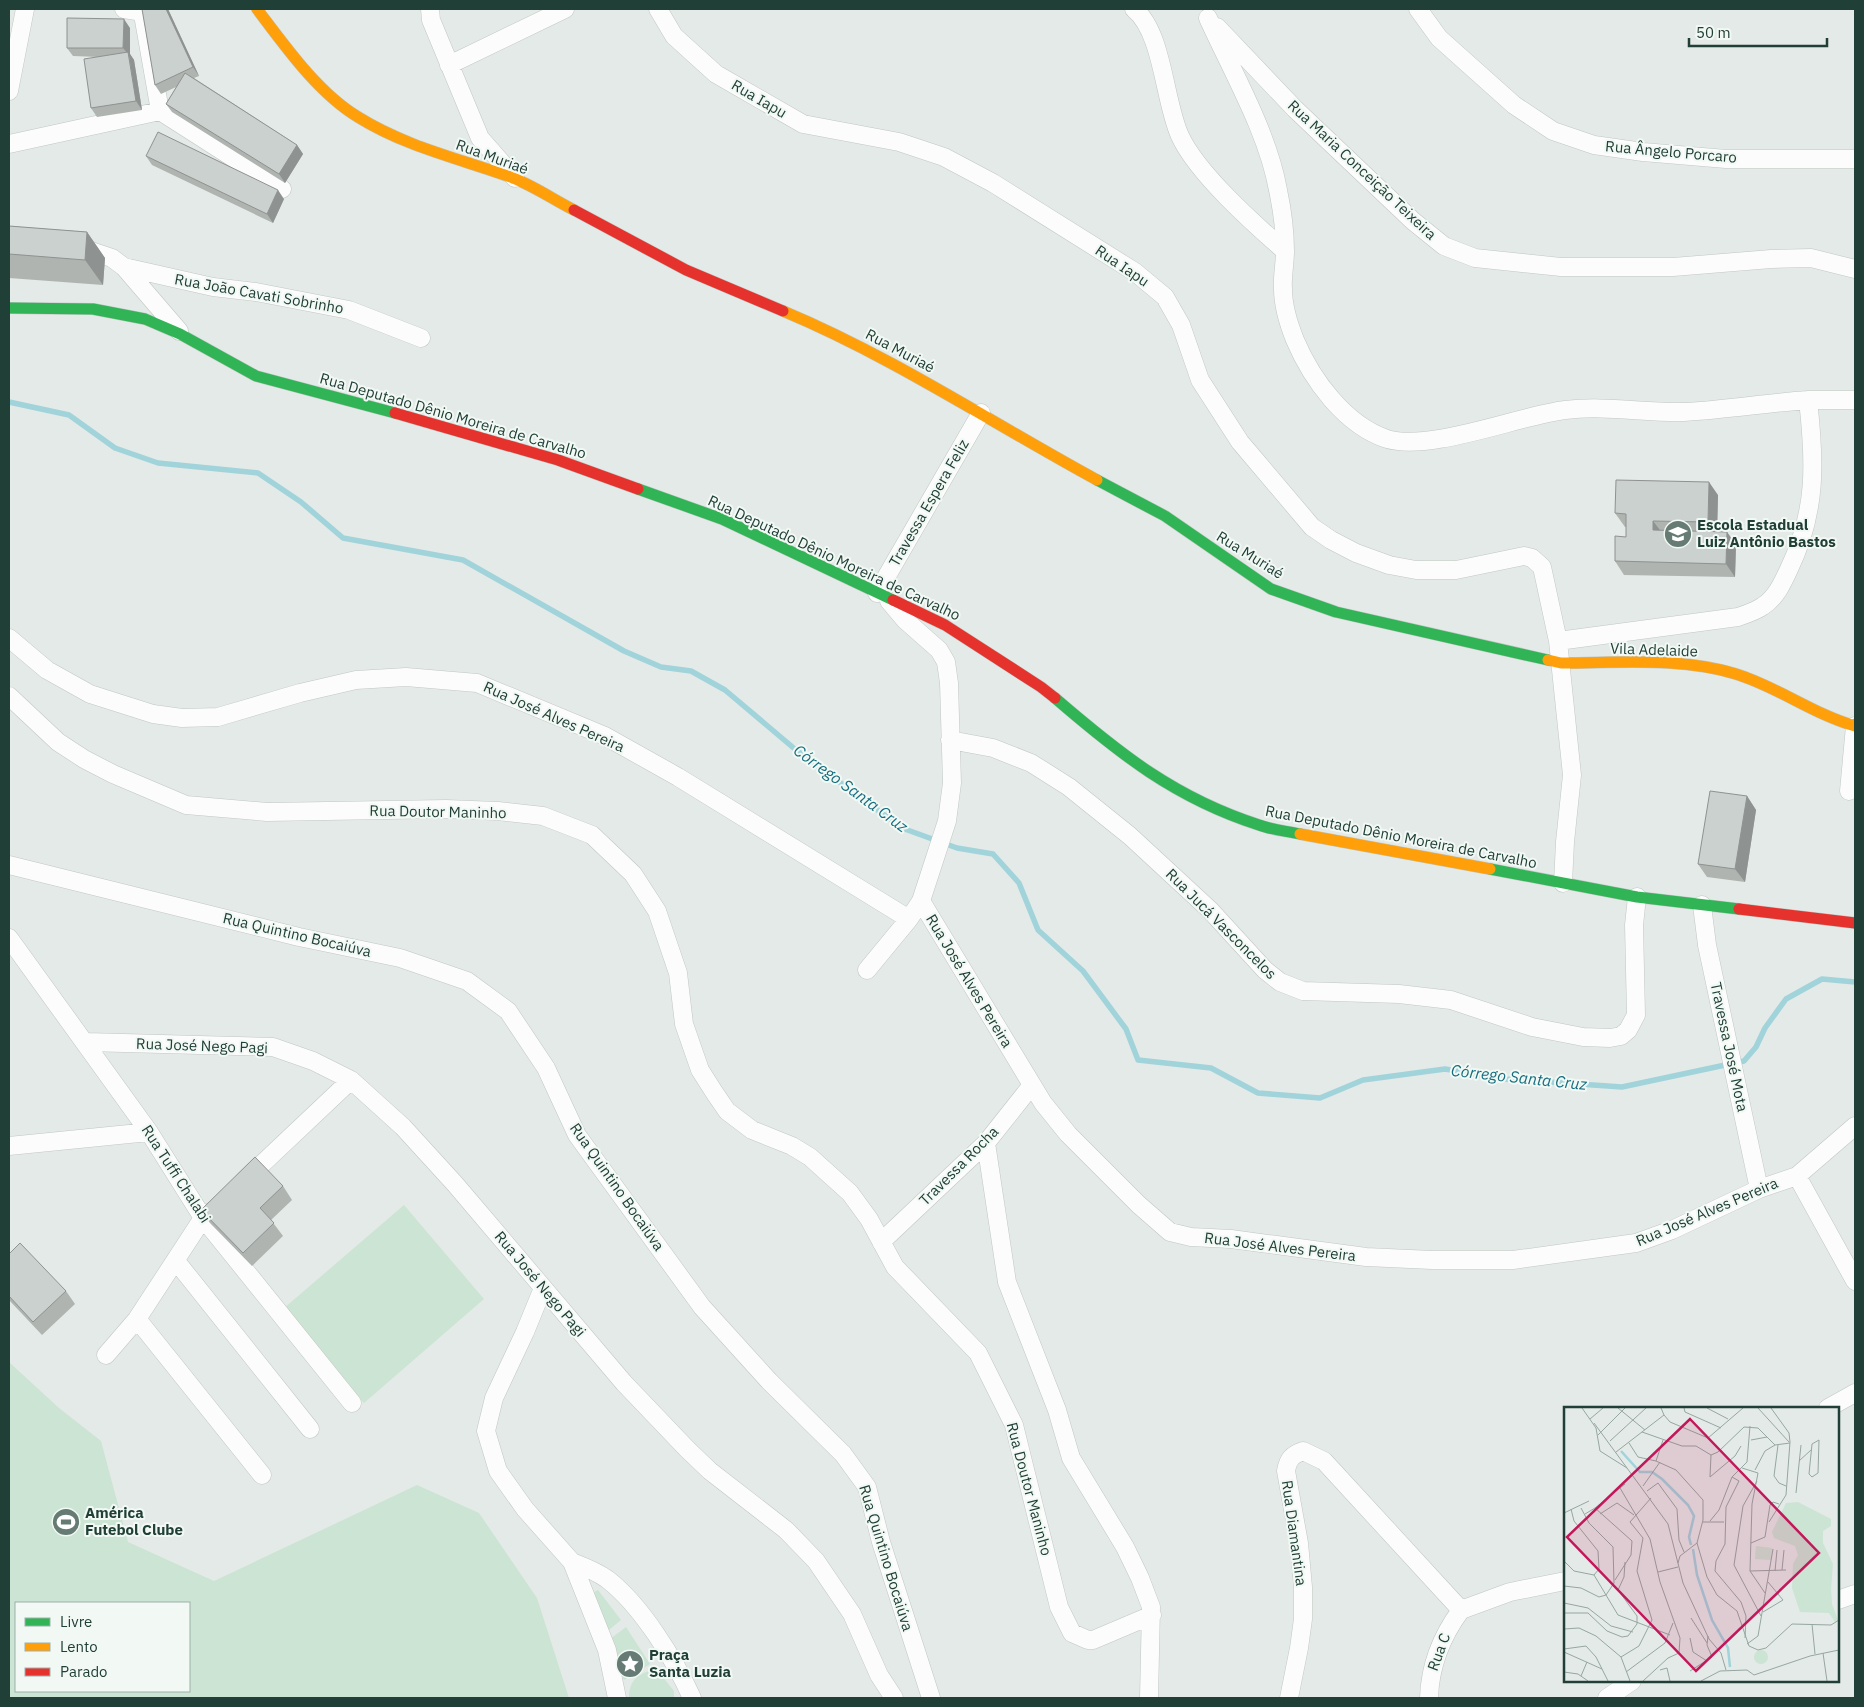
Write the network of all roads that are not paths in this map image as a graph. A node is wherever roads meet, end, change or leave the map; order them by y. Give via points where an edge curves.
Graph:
1 (26, 9) edge
2 (124, 9) edge
3 (257, 9) edge
4 (430, 9) edge
5 (565, 9) edge
6 (658, 9) edge
7 (1134, 9) edge
8 (1418, 9) edge
9 (142, 11) edge
10 (1206, 13) edge
11 (449, 66) junction
12 (9, 91) edge
13 (160, 111) junction
14 (9, 144) edge
15 (1855, 159) edge
16 (515, 179) junction
17 (282, 189) dead end
18 (66, 244) edge
19 (1285, 250) junction
20 (124, 267) junction
21 (1855, 269) edge
22 (9, 308) edge
23 (180, 334) junction
24 (421, 338) dead end
25 (1808, 400) junction
26 (1855, 400) edge
27 (981, 413) junction
28 (881, 594) junction
29 (9, 638) edge
30 (1558, 641) junction
31 (1561, 663) junction
32 (9, 696) edge
33 (1855, 725) edge
34 (950, 740) junction
35 (1849, 791) dead end
36 (9, 865) edge
37 (1563, 883) junction
38 (1637, 897) junction
39 (921, 901) junction
40 (1702, 905) junction
41 (909, 920) junction
42 (1855, 923) edge
43 (9, 938) edge
44 (867, 970) dead end
45 (86, 1042) junction
46 (351, 1080) junction
47 (1032, 1085) junction
48 (1855, 1126) edge
49 (149, 1132) junction
50 (986, 1143) junction
51 (9, 1146) edge
52 (1796, 1176) junction
53 (1759, 1189) junction
54 (203, 1218) junction
55 (881, 1242) junction
56 (176, 1262) junction
57 (1855, 1281) edge
58 (543, 1288) junction
59 (137, 1319) junction
60 (106, 1355) dead end
61 (1855, 1393) edge
62 (352, 1403) dead end
63 (1830, 1407) edge
64 (310, 1429) dead end
65 (262, 1475) dead end
66 (572, 1562) junction
67 (1564, 1581) edge
68 (1855, 1594) edge
69 (1839, 1600) edge
70 (1461, 1610) junction
71 (1152, 1615) junction
72 (1630, 1682) edge
73 (617, 1698) edge
74 (692, 1698) edge
75 (894, 1698) edge
76 (931, 1698) edge
77 (1149, 1698) edge
78 (1289, 1698) edge
79 (1430, 1698) edge
80 (1606, 1698) edge

1 - 12 street
2 - 9 street
3 - 16 street, Rua Muriaé via 292,55 332,97 357,117 417,147
4 - 11 street via 431,20
5 - 11 street
6 - 30 street, Rua Iapu via 674,36 716,74 803,124 900,142 944,157 1136,272 1165,297 1182,325 1200,380 1240,442 1312,527 1356,553 1389,565 1416,570 1456,570 1524,556 1532,558 1542,567
7 - 19 street via 1149,27 1180,136 1225,193 1255,225
8 - 15 street, Rua Ângelo Porcaro via 1439,38 1514,105 1554,131 1594,145 1726,159
9 - 13 street
10 - 19 street via 1266,145 1278,188
10 - 21 street, Rua Maria Conceição Teixeira via 1295,108 1413,221 1444,246 1475,258 1571,267 1673,267 1811,258
11 - 16 street via 480,138
13 - 14 street
13 - 17 street
16 - 27 street, Rua Muriaé via 686,270 814,324
18 - 20 street via 112,258
19 - 25 street via 1283,290 1287,315 1296,341 1316,378 1338,406 1362,427 1389,439 1442,438 1564,410 1697,411
20 - 23 street
20 - 24 street, Rua João Cavati Sobrinho via 213,287 349,310
22 - 23 street, Rua Deputado Dênio Moreira de Carvalho via 93,309 125,313
23 - 28 street, Rua Deputado Dênio Moreira de Carvalho via 256,376 558,460 714,516
25 - 26 street
25 - 30 street via 1814,454 1812,498 1797,553 1780,587 1764,606 1738,616
27 - 28 street, Travessa Espera Feliz
27 - 31 street, Rua Muriaé via 1027,442 1165,516 1271,589 1336,612
28 - 34 street via 939,650 946,662
28 - 37 street, Rua Deputado Dênio Moreira de Carvalho via 945,625 1041,687 1098,736 1151,775 1230,815 1294,833
29 - 41 street, Rua José Alves Pereira via 47,670 90,694 153,714 182,718 218,717 356,680 406,677 477,683 605,736 678,776
30 - 31 street
31 - 33 street, Vila Adelaide via 1673,663 1711,668 1776,689 1831,719
31 - 37 street via 1572,774
32 - 55 street, Rua Doutor Maninho via 58,742 77,755 186,805 267,812 498,811 542,816 592,834 634,874 657,912 678,973 684,1024 700,1070 727,1111 752,1130 810,1157 850,1193
33 - 35 street
34 - 38 street, Rua Jucá Vasconcelos via 993,748 1032,763 1069,787 1130,836 1210,910 1265,970 1280,982 1304,991 1400,994 1450,1000 1532,1027 1584,1037 1621,1036 1636,1014 1634,925
34 - 39 street via 952,783 947,821
36 - 76 street, Rua Quintino Bocaiúva via 299,937 400,958 467,981 508,1011 546,1068 577,1135 702,1306 769,1381 843,1454 867,1486 881,1542
37 - 38 street, Rua Deputado Dênio Moreira de Carvalho
38 - 40 street, Rua Deputado Dênio Moreira de Carvalho
39 - 41 street, Rua José Alves Pereira
39 - 47 street, Rua José Alves Pereira
40 - 42 street, Rua Deputado Dênio Moreira de Carvalho
40 - 53 street, Travessa José Mota via 1707,945
41 - 44 street
43 - 45 street, Rua Tuffi Chalabi
45 - 46 street, Rua José Nego Pagi via 273,1047 313,1061
45 - 49 street, Rua Tuffi Chalabi
46 - 54 street
46 - 58 street, Rua José Nego Pagi via 403,1127 456,1184
47 - 50 street, Travessa Rocha
47 - 53 street, Rua José Alves Pereira via 1068,1134 1138,1205 1170,1232 1191,1238 1231,1239 1366,1257 1512,1260 1636,1243 1672,1230
48 - 52 street, Rua José Alves Pereira
49 - 51 street
49 - 54 street, Rua Tuffi Chalabi
50 - 55 street, Travessa Rocha
50 - 71 street via 1006,1282 1050,1392 1071,1458 1133,1562
52 - 53 street, Rua José Alves Pereira
52 - 57 street
54 - 56 street
54 - 62 street, Rua Tuffi Chalabi
55 - 71 street, Rua Doutor Maninho via 895,1267 978,1353 993,1382 1014,1425 1059,1607 1072,1633 1079,1638 1093,1640
56 - 59 street
56 - 64 street
58 - 66 street via 494,1398 486,1431 498,1471 525,1509
58 - 75 street, Rua José Nego Pagi via 624,1383 688,1450 786,1530 816,1561 852,1614 879,1675
59 - 60 street
59 - 65 street
61 - 63 street
66 - 73 street via 607,1650
66 - 74 street via 591,1569 624,1594 663,1647
67 - 70 street via 1510,1592
68 - 69 street
70 - 78 street, Rua Diamantina via 1324,1461 1303,1452 1292,1455 1286,1471 1299,1543 1302,1619
70 - 79 street, Rua C via 1448,1628 1438,1651 1430,1677
71 - 77 street
72 - 80 street

